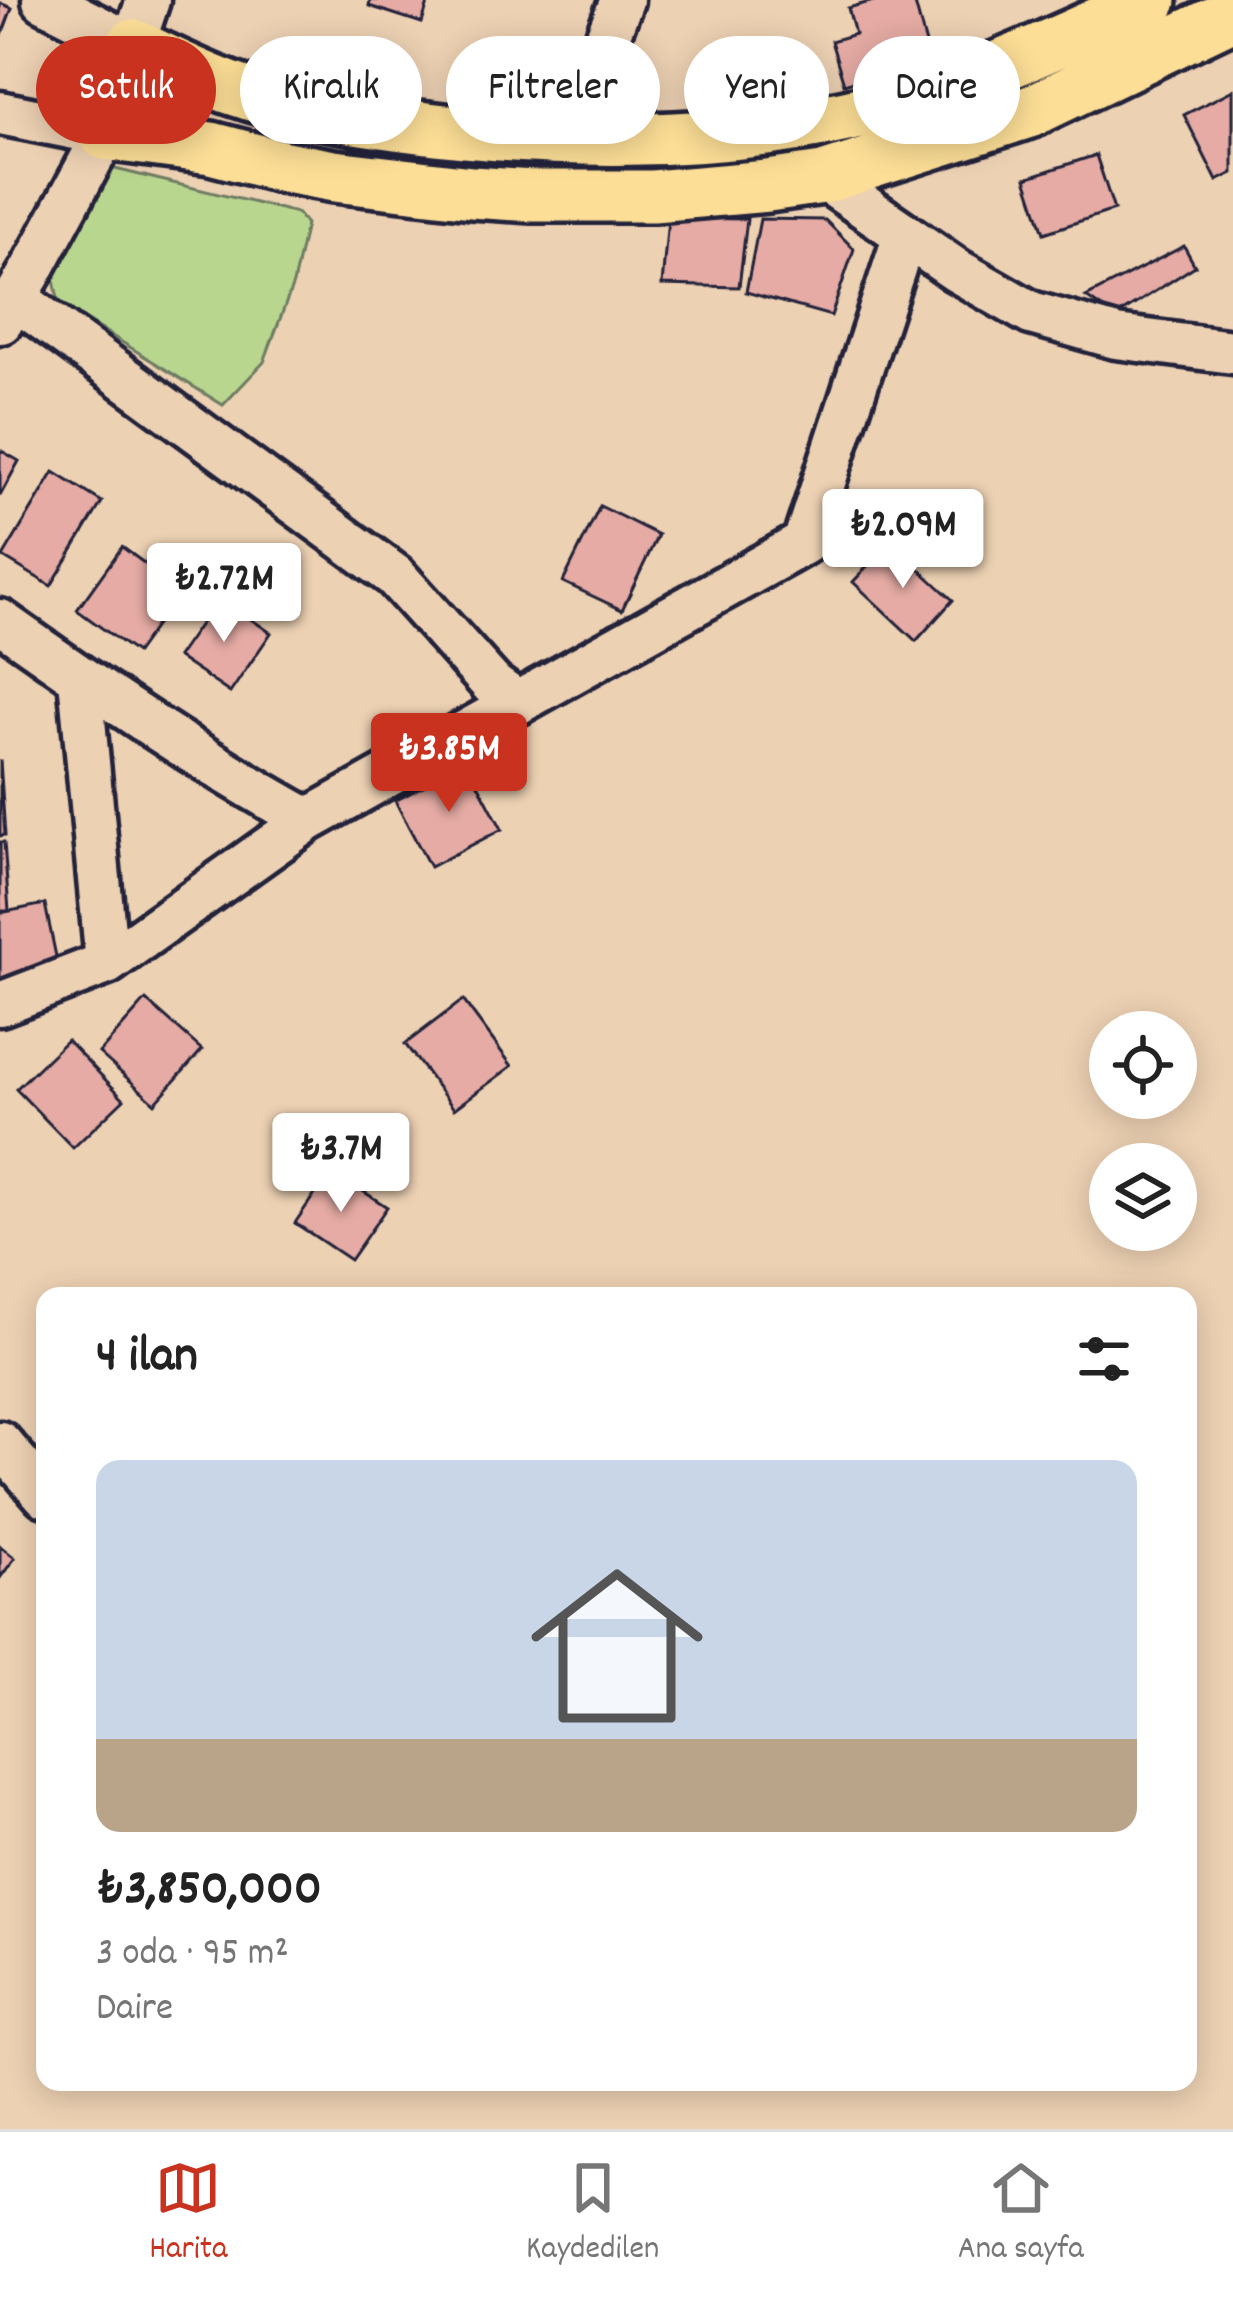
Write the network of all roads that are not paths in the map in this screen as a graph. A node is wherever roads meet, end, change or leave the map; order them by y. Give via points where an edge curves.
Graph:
1 (44, 0) edge
2 (622, 0) edge
3 (1151, 0) edge
4 (1233, 14) edge
5 (140, 22) edge
6 (608, 36) edge
7 (0, 112) edge
8 (36, 120) edge
9 (829, 120) edge
10 (446, 129) edge
11 (100, 144) edge
12 (181, 144) edge
13 (803, 144) edge
14 (823, 178) junction
15 (905, 235) junction
16 (8, 311) edge
17 (1233, 352) edge
18 (0, 621) edge
19 (80, 678) junction
20 (518, 703) junction
21 (308, 820) junction
22 (107, 963) junction
23 (0, 1004) edge
24 (0, 1443) edge
25 (36, 1485) edge

1 - 5 street
2 - 6 street
3 - 9 main road via 988,72
4 - 14 main road via 1029,112
5 - 10 main road via 230,88 324,113
7 - 8 street
11 - 16 street
12 - 14 main road via 399,185 532,196 653,196
13 - 14 main road
14 - 15 street
15 - 17 street via 1031,313 1116,337
15 - 20 street via 805,543
16 - 20 street via 395,576
18 - 19 street
19 - 21 street
19 - 22 street
20 - 21 street
21 - 22 street
22 - 23 street
24 - 25 street

